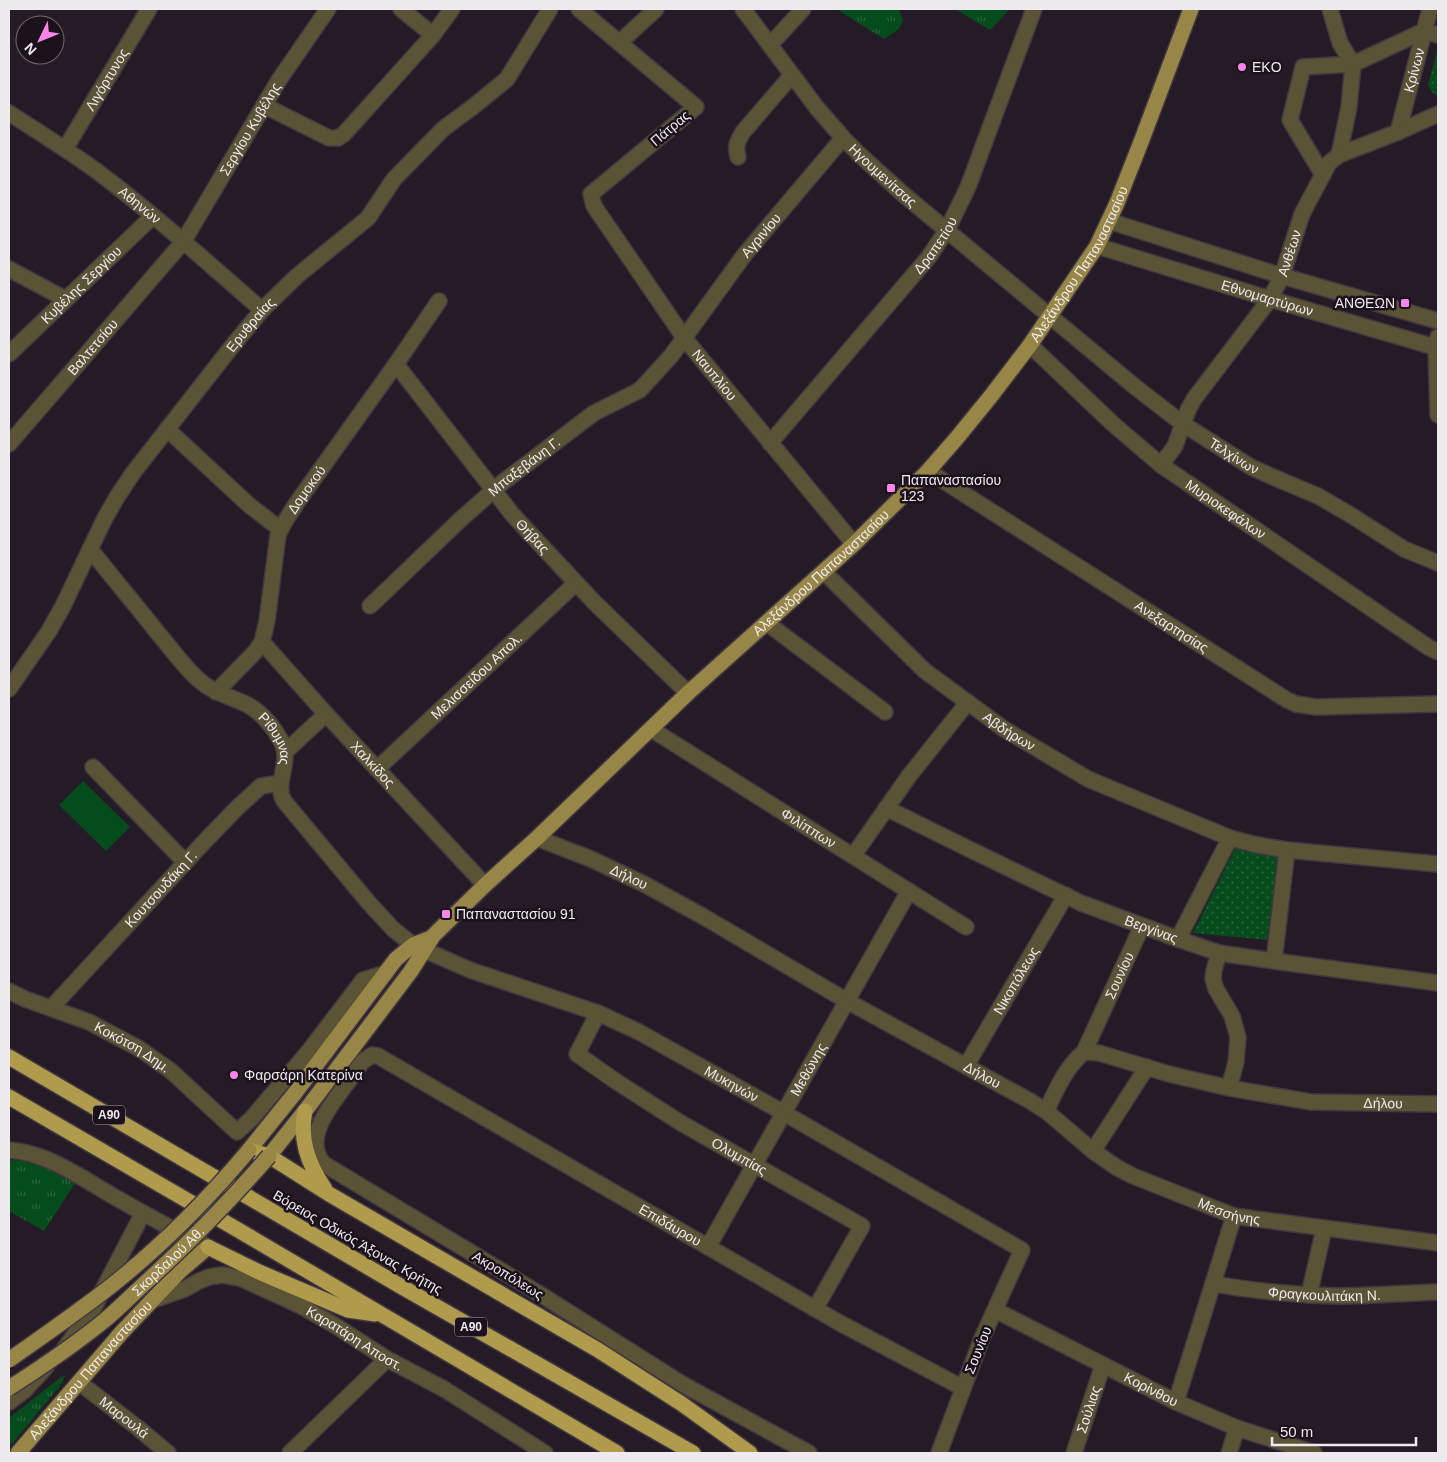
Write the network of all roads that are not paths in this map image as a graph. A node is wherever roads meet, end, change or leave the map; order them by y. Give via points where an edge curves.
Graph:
1 (149, 9) edge
2 (328, 9) edge
3 (400, 9) edge
4 (452, 9) edge
5 (550, 9) edge
6 (579, 9) edge
7 (656, 9) edge
8 (743, 9) edge
9 (803, 9) edge
10 (1034, 9) edge
11 (1192, 9) edge
12 (1330, 9) edge
13 (1430, 9) edge
14 (1431, 33) edge
15 (433, 35) junction
16 (619, 43) junction
17 (770, 45) junction
18 (1353, 64) junction
19 (792, 75) junction
20 (265, 106) junction
21 (9, 113) edge
22 (1438, 114) edge
23 (1398, 132) junction
24 (843, 138) junction
25 (65, 149) junction
26 (1339, 154) junction
27 (738, 157) dead end
28 (1323, 175) junction
29 (591, 194) joint
30 (153, 216) junction
31 (1109, 221) junction
32 (947, 230) junction
33 (179, 246) junction
34 (1097, 246) junction
35 (9, 269) edge
36 (1282, 276) junction
37 (65, 299) junction
38 (1270, 299) junction
39 (440, 301) dead end
40 (262, 310) junction
41 (1050, 316) junction
42 (1438, 321) edge
43 (685, 339) junction
44 (1438, 344) edge
45 (1030, 345) junction
46 (9, 354) edge
47 (396, 364) junction
48 (1438, 415) edge
49 (1184, 424) junction
50 (167, 429) junction
51 (770, 443) junction
52 (9, 444) edge
53 (1161, 465) junction
54 (928, 471) junction
55 (493, 490) junction
56 (280, 529) junction
57 (854, 544) junction
58 (90, 549) junction
59 (1438, 563) edge
60 (824, 572) junction
61 (576, 582) junction
62 (370, 606) dead end
63 (767, 623) junction
64 (262, 642) junction
65 (1438, 652) edge
66 (9, 689) edge
67 (216, 692) junction
68 (688, 693) junction
69 (968, 702) junction
70 (1438, 704) edge
71 (885, 712) dead end
72 (326, 714) junction
73 (651, 729) junction
74 (285, 752) junction
75 (93, 767) dead end
76 (377, 769) junction
77 (281, 783) junction
78 (886, 808) junction
79 (537, 838) junction
80 (1230, 838) junction
81 (1287, 850) junction
82 (853, 856) junction
83 (185, 862) junction
84 (1438, 864) edge
85 (485, 885) junction
86 (909, 890) junction
87 (1066, 895) junction
88 (1142, 926) junction
89 (966, 927) dead end
90 (1178, 939) junction
91 (423, 944) junction
92 (1220, 953) junction
93 (1274, 961) junction
94 (386, 973) junction
95 (1438, 983) edge
96 (9, 991) edge
97 (847, 1001) junction
98 (51, 1008) junction
99 (598, 1013) junction
100 (1084, 1052) junction
101 (378, 1056) joint
102 (9, 1057) edge
103 (966, 1066) junction
104 (1147, 1067) junction
105 (1229, 1088) junction
106 (9, 1097) edge
107 (1438, 1104) edge
108 (305, 1111) junction
109 (1046, 1111) junction
110 (784, 1112) junction
111 (237, 1132) joint
112 (9, 1150) edge
113 (248, 1150) junction
114 (1093, 1151) junction
115 (269, 1156) junction
116 (755, 1164) junction
117 (329, 1194) junction
118 (143, 1213) junction
119 (1234, 1216) junction
120 (1324, 1229) junction
121 (1438, 1244) edge
122 (208, 1247) junction
123 (708, 1247) junction
124 (1022, 1250) joint
125 (1213, 1284) junction
126 (1438, 1292) edge
127 (1309, 1295) junction
128 (154, 1300) junction
129 (815, 1309) junction
130 (995, 1310) junction
131 (383, 1315) junction
132 (387, 1359) junction
133 (9, 1360) edge
134 (1103, 1365) junction
135 (80, 1383) junction
136 (9, 1388) edge
137 (963, 1388) junction
138 (9, 1402) edge
139 (1176, 1402) junction
140 (1237, 1428) junction
141 (18, 1453) edge
142 (168, 1453) edge
143 (290, 1453) edge
144 (545, 1453) edge
145 (617, 1453) edge
146 (693, 1453) edge
147 (750, 1453) edge
148 (809, 1453) edge
149 (939, 1453) edge
150 (1074, 1453) edge
151 (1228, 1453) edge
152 (1314, 1453) edge

1 - 25 street, Λιγόρτυνος
2 - 20 street, Σεργίου Κυβέλης
3 - 15 street
4 - 15 street
5 - 40 street, Ερυθραίας via 507,79 443,129 394,180 368,218 297,276
6 - 16 street, Πάτρας
7 - 16 street
8 - 17 street, Ηγουμενίτσας
9 - 17 street
10 - 32 street, Δραπετίου via 968,186
11 - 31 main road, Αλεξάνδρου Παπαναστασίου
12 - 18 street via 1340,43
13 - 14 street, Κρίνων
14 - 18 street
14 - 23 street, Κρίνων
15 - 20 street via 338,138 329,138
16 - 29 street, Πάτρας via 696,107
17 - 19 street, Ηγουμενίτσας
18 - 26 street via 1349,107
18 - 28 street via 1304,67 1290,120
19 - 24 street, Ηγουμενίτσας
19 - 27 street via 743,132 736,149
20 - 33 street, Σεργίου Κυβέλης
21 - 25 street, Αθηνών
22 - 23 street
23 - 26 street
24 - 32 street, Ηγουμενίτσας
24 - 43 street, Αγρινίου via 745,254
25 - 30 street, Αθηνών
26 - 28 street, Ανθέων
28 - 36 street, Ανθέων via 1302,214
29 - 43 street, Ναυπλίου via 594,206
30 - 33 street, Αθηνών
30 - 37 street, Κυβέλης Σεργίου
31 - 34 main road, Αλεξάνδρου Παπαναστασίου
31 - 36 street, Εθνομαρτύρων
32 - 41 street, Ηγουμενίτσας
32 - 51 street, Δραπετίου via 928,258
33 - 40 street, Αθηνών
33 - 52 street, Βαλτετσίου
34 - 38 street, Εθνομαρτύρων
34 - 41 main road, Αλεξάνδρου Παπαναστασίου
35 - 37 street
36 - 38 street, Ανθέων
36 - 42 street, Εθνομαρτύρων
37 - 46 street, Κυβέλης Σεργίου
38 - 44 street, Εθνομαρτύρων
38 - 49 street, Ανθέων via 1201,388
39 - 47 street, Δομοκού
40 - 50 street, Ερυθραίας
41 - 45 main road, Αλεξάνδρου Παπαναστασίου
41 - 49 street, Τελχίνων
43 - 51 street, Ναυπλίου
43 - 55 street, Μπαξεβάνη Γ. via 640,390 594,413
44 - 48 street, Εθνομαρτύρων
45 - 53 street, Μυριοκεφάλων
45 - 54 main road, Αλεξάνδρου Παπαναστασίου
47 - 55 street, Θήβας
47 - 56 street, Δομοκού
49 - 53 street, Ανθέων via 1175,446
49 - 59 street, Τελχίνων via 1251,467 1318,496 1404,549
50 - 56 street via 249,505
50 - 58 street, Ερυθραίας via 117,497
51 - 57 street, Ναυπλίου
53 - 65 street, Μυριοκεφάλων
54 - 57 main road, Αλεξάνδρου Παπαναστασίου
54 - 70 street, Ανεξαρτησίας via 1287,700 1316,707
55 - 61 street, Θήβας
55 - 62 street, Μπαξεβάνη Γ.
56 - 64 street, Δομοκού
57 - 60 main road, Αλεξάνδρου Παπαναστασίου
58 - 66 street, Ερυθραίας via 50,631
58 - 67 street, Ρίθυμνας via 180,659 200,681
60 - 63 main road, Αλεξάνδρου Παπαναστασίου
60 - 69 street, Αβδήρων via 925,671
61 - 68 street, Θήβας
61 - 76 street, Μελισσείδου Απολ.
63 - 68 main road, Αλεξάνδρου Παπαναστασίου
63 - 71 street
64 - 67 street, Δομοκού
64 - 72 street, Χαλκίδος
67 - 74 street, Ρίθυμνας via 258,712 280,739
68 - 73 main road, Αλεξάνδρου Παπαναστασίου
69 - 78 street
69 - 80 street, Αβδήρων via 1004,729 1088,779
72 - 74 street
72 - 76 street, Χαλκίδος
73 - 79 main road, Αλεξάνδρου Παπαναστασίου
73 - 82 street, Φιλίππων
74 - 77 street, Ρίθυμνας
75 - 83 street
76 - 85 street, Χαλκίδος
77 - 83 street, Κουτσουδάκη Γ. via 258,788
77 - 91 street, Ρίθυμνας via 280,793 299,820 384,920 400,936
78 - 82 street
78 - 87 street, Βεργίνας
79 - 85 main road, Αλεξάνδρου Παπαναστασίου
79 - 97 street, Δήλου via 644,884
80 - 81 street, Αβδήρων
80 - 90 street
81 - 84 street
81 - 93 street
82 - 86 street, Φιλίππων
83 - 98 street, Κουτσουδάκη Γ.
85 - 91 main road, Αλεξάνδρου Παπαναστασίου
86 - 89 street, Φιλίππων
86 - 97 street, Μεθώνης
87 - 88 street, Βεργίνας
87 - 103 street, Νικοπόλεως
88 - 90 street, Βεργίνας
88 - 100 street, Σουνίου
90 - 92 street, Βεργίνας
91 - 94 main road, Αλεξάνδρου Παπαναστασίου via 396,959
91 - 99 street, Μυκηνών via 470,970
91 - 108 main road, Αλεξάνδρου Παπαναστασίου via 410,971
92 - 93 street, Βεργίνας
92 - 105 street via 1213,979 1232,1016 1238,1037
93 - 95 street, Βεργίνας
94 - 111 street, Αλεξάνδρου Παπαναστασίου via 364,980 309,1051
94 - 113 main road, Αλεξάνδρου Παπαναστασίου
96 - 98 street, Κοκότση Δημ.
97 - 103 street, Δήλου
97 - 110 street, Μεθώνης
98 - 111 street, Κοκότση Δημ. via 89,1022 140,1049 186,1084
99 - 110 street, Μυκηνών via 656,1041
99 - 116 street, Ολυμπίας via 577,1054 681,1123
100 - 104 street, Δήλου via 1099,1053
100 - 109 street via 1062,1078
101 - 123 street, Επιδάυρου
101 - 148 street, Ακροπόλεως via 372,1055 362,1062 321,1120 316,1145 324,1164 684,1385
102 - 146 highway, Βόρειος Οδικός Άξονας Κρήτης / Α90
103 - 109 street, Δήλου
104 - 105 street, Δήλου
104 - 114 street
105 - 107 street, Δήλου via 1311,1102
106 - 131 highway, Α90
108 - 115 main road, Αλεξάνδρου Παπαναστασίου
108 - 117 highway via 302,1123 308,1159
109 - 114 street, Μεσσήνης
110 - 116 street, Μεθώνης
110 - 124 street, Μυκηνών
112 - 118 street via 27,1152 58,1164
113 - 115 highway
113 - 133 main road, Σκορδαλού Αθ., bridge via 204,1199 132,1268
114 - 119 street, Μεσσήνης via 1133,1176
115 - 117 highway
115 - 136 main road, Σκορδαλού Αθ., bridge via 200,1231 105,1320
116 - 123 street, Μεθώνης
116 - 129 street, Ολυμπίας via 862,1226
117 - 147 highway via 615,1361
118 - 122 street
118 - 138 street, Σκορδαλού Αθ. via 92,1311 64,1349
119 - 120 street, Μεσσήνης
119 - 125 street
120 - 121 street, Μεσσήνης
120 - 127 street
122 - 128 main road, Αλεξάνδρου Παπαναστασίου
122 - 131 highway via 348,1310
123 - 129 street, Επιδάυρου
124 - 130 street, Σουνίου
125 - 127 street, Φραγκουλιτάκη Ν.
125 - 139 street
126 - 127 street, Φραγκουλιτάκη Ν.
128 - 132 street, Καρατάρη Αποστ. via 185,1290 210,1276 235,1276 301,1306
128 - 135 main road, Αλεξάνδρου Παπαναστασίου via 122,1332
129 - 137 street, Επιδάυρου
130 - 134 street, Κορίνθου
130 - 137 street, Σουνίου
131 - 145 highway, Α90
132 - 143 street
132 - 144 street, Καρατάρη Αποστ. via 444,1389
134 - 139 street, Κορίνθου
134 - 150 street, Σούλιας
135 - 141 main road, Αλεξάνδρου Παπαναστασίου
135 - 142 street, Μαρουλά
137 - 149 street, Σουνίου
139 - 140 street, Κορίνθου
140 - 151 street
140 - 152 street, Κορίνθου

